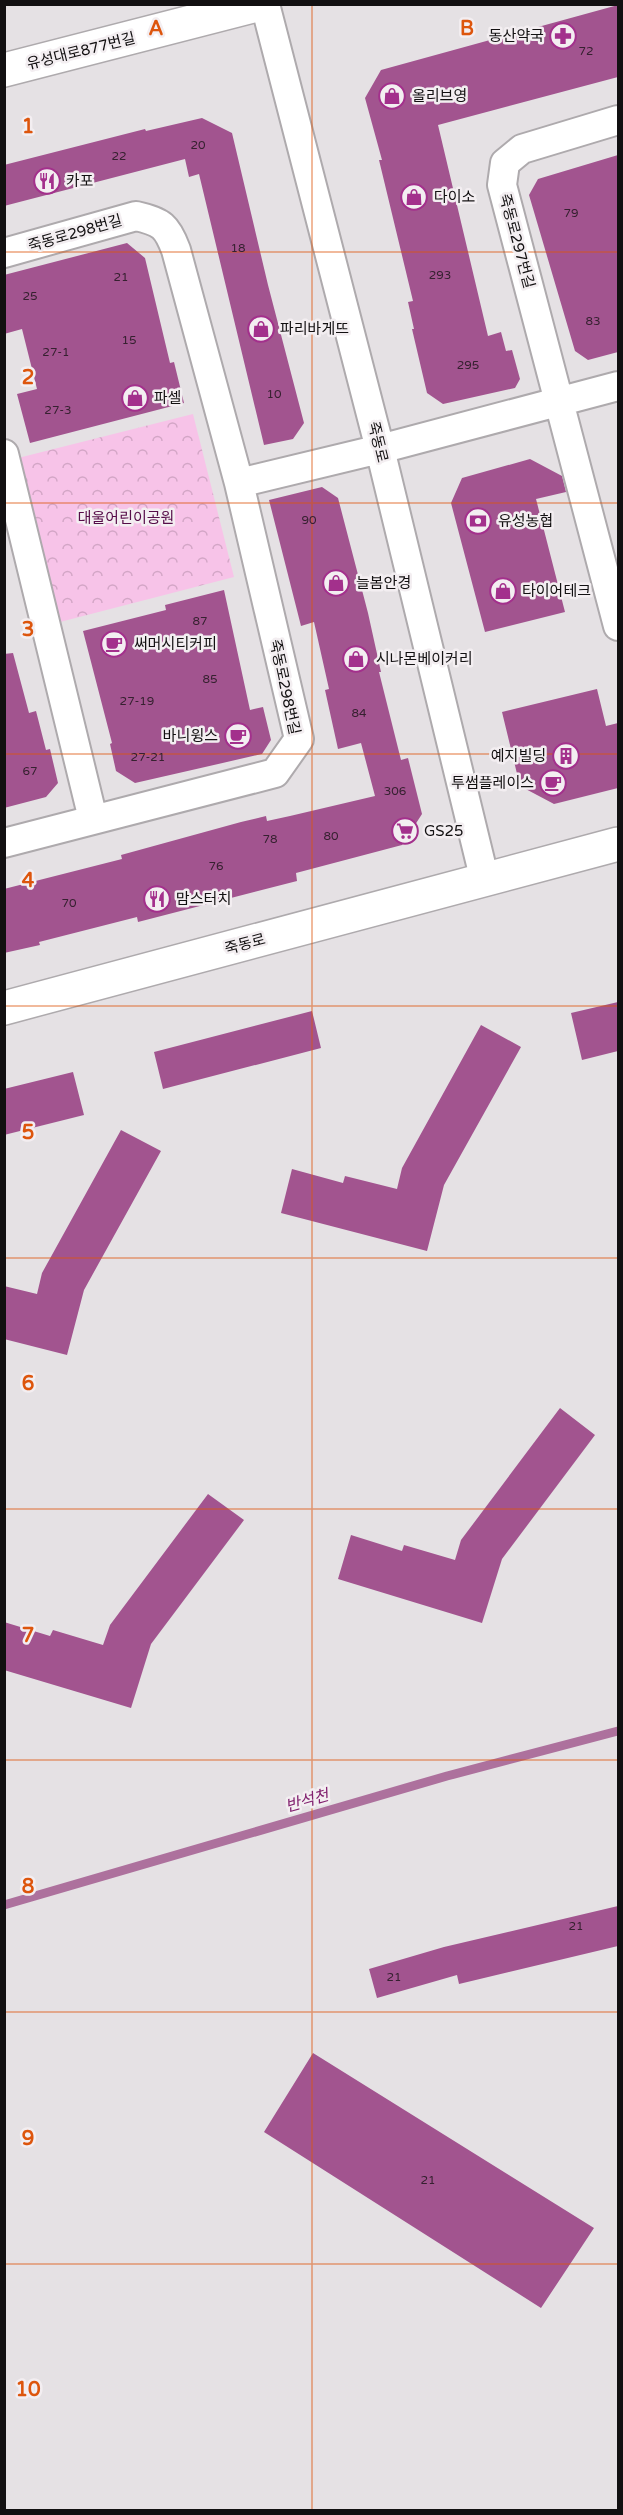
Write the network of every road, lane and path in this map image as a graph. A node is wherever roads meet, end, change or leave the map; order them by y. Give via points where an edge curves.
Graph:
1 (263, 4) edge
2 (4, 70) edge
3 (618, 120) edge
4 (4, 253) edge
5 (618, 386) edge
6 (560, 403) junction
7 (380, 449) junction
8 (4, 454) edge
9 (238, 483) junction
10 (618, 626) edge
11 (93, 819) junction
12 (4, 843) edge
13 (618, 844) edge
14 (485, 881) junction
15 (4, 1008) edge

1 - 2 street, 유성대로877번길
1 - 7 street, 죽동로
3 - 6 street, 죽동로297번길 via 522,150 505,163 502,185
4 - 9 street, 죽동로298번길 via 136,216 155,220 168,230
5 - 6 street
6 - 7 street
6 - 10 street, 죽동로297번길
7 - 9 street
7 - 14 street, 죽동로
8 - 11 street
9 - 11 street, 죽동로298번길 via 298,739 275,773
11 - 12 street, 죽동로298번길
13 - 14 street, 죽동로
14 - 15 street, 죽동로

